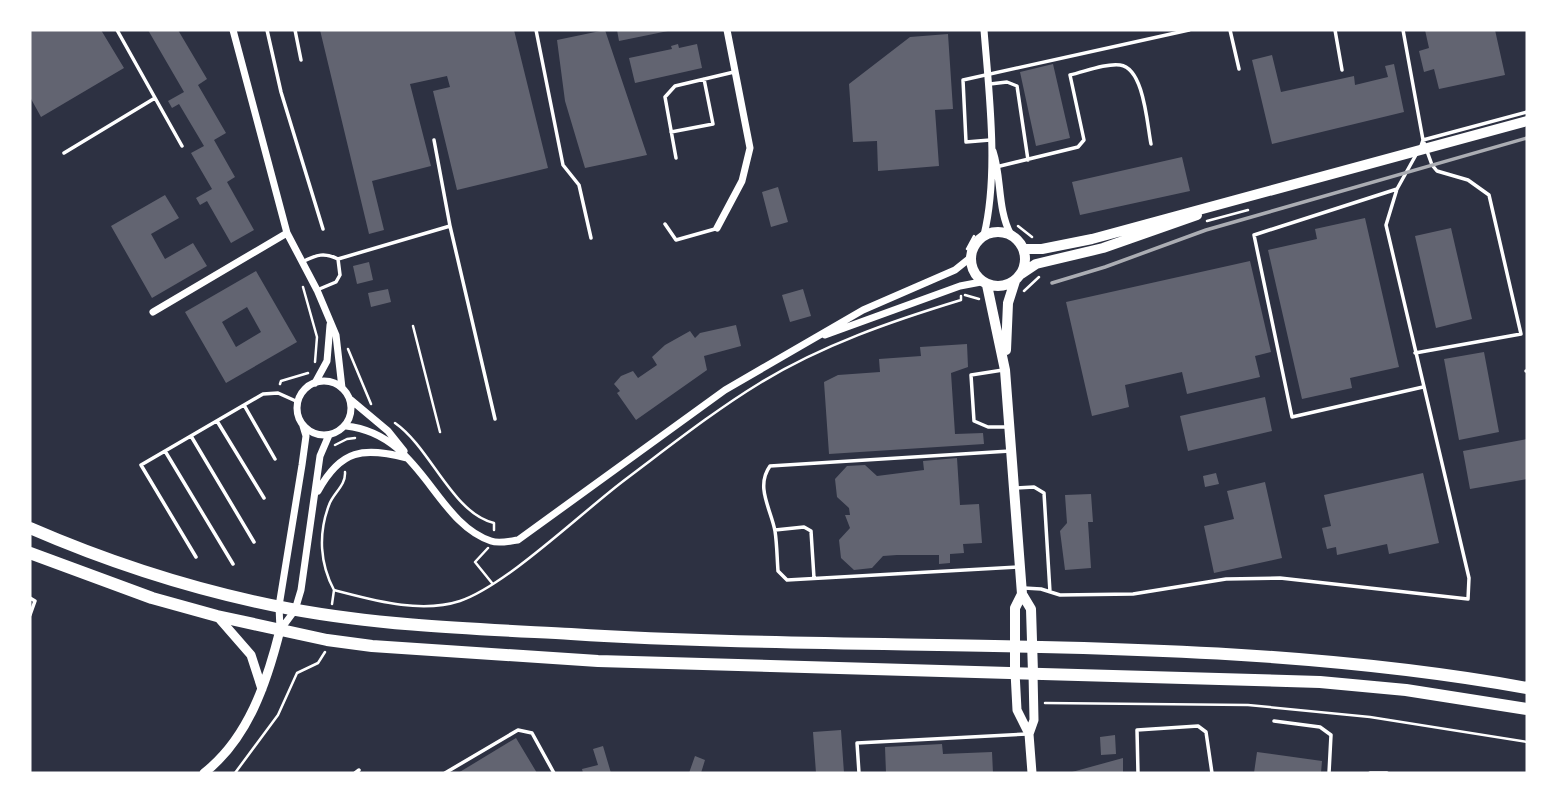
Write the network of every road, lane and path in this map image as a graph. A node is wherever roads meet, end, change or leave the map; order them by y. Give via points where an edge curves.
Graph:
1 (117, 30) edge
2 (233, 30) edge
3 (267, 30) edge
4 (295, 30) edge
5 (536, 30) edge
6 (730, 30) edge
7 (984, 30) edge
8 (1189, 30) edge
9 (1230, 30) edge
10 (1335, 30) edge
11 (1403, 30) edge
12 (301, 60) dead end
13 (1239, 69) dead end
14 (1342, 70) dead end
15 (735, 71) junction
16 (704, 79) junction
17 (988, 80) junction
18 (155, 98) junction
19 (1526, 116) edge
20 (671, 132) junction
21 (433, 140) dead end
22 (1423, 140) junction
23 (991, 143) junction
24 (1151, 144) dead end
25 (181, 146) dead end
26 (64, 153) dead end
27 (676, 158) dead end
28 (1028, 160) junction
29 (994, 167) junction
30 (1397, 189) junction
31 (1235, 201) junction
32 (1241, 212) dead end
33 (1003, 214) junction
34 (665, 224) dead end
35 (1196, 224) dead end
36 (450, 226) junction
37 (717, 228) joint
38 (323, 229) dead end
39 (287, 233) junction
40 (980, 233) junction
41 (1011, 235) junction
42 (591, 238) dead end
43 (1042, 248) junction
44 (1023, 249) junction
45 (970, 258) junction
46 (338, 259) junction
47 (303, 262) junction
48 (1043, 263) junction
49 (955, 270) junction
50 (309, 275) junction
51 (1018, 278) junction
52 (984, 283) junction
53 (317, 290) junction
54 (993, 303) junction
55 (1008, 303) junction
56 (153, 312) dead end
57 (330, 324) junction
58 (414, 326) dead end
59 (346, 339) dead end
60 (811, 340) junction
61 (1415, 353) junction
62 (1005, 370) junction
63 (315, 383) junction
64 (1423, 387) junction
65 (342, 388) junction
66 (278, 393) junction
67 (351, 400) junction
68 (298, 402) junction
69 (244, 405) junction
70 (370, 418) junction
71 (495, 419) dead end
72 (217, 421) junction
73 (391, 421) dead end
74 (303, 426) junction
75 (346, 426) junction
76 (1010, 426) junction
77 (365, 428) junction
78 (440, 432) dead end
79 (329, 435) junction
80 (191, 436) junction
81 (166, 451) junction
82 (1012, 451) junction
83 (408, 458) junction
84 (275, 459) dead end
85 (337, 462) junction
86 (1015, 488) junction
87 (314, 497) junction
88 (264, 498) dead end
89 (30, 528) edge
90 (775, 530) junction
91 (254, 542) dead end
92 (494, 543) junction
93 (30, 553) edge
94 (196, 557) dead end
95 (233, 564) dead end
96 (1021, 567) junction
97 (814, 578) junction
98 (492, 583) junction
99 (334, 590) junction
100 (1022, 591) junction
101 (1050, 592) junction
102 (30, 598) edge
103 (278, 606) junction
104 (295, 610) junction
105 (330, 614) junction
106 (30, 615) edge
107 (217, 616) junction
108 (280, 630) junction
109 (327, 640) junction
110 (1015, 646) junction
111 (1032, 647) junction
112 (1015, 673) junction
113 (1033, 673) junction
114 (1527, 688) edge
115 (262, 691) junction
116 (1034, 696) junction
117 (1527, 709) edge
118 (1274, 721) dead end
119 (1029, 734) junction
120 (1527, 742) edge
121 (204, 773) edge
122 (235, 773) edge
123 (445, 773) edge
124 (554, 773) edge
125 (859, 773) edge
126 (1032, 773) edge
127 (1138, 773) edge
128 (1212, 773) edge
129 (1329, 773) edge
130 (1370, 773) edge
131 (1387, 773) edge

1 - 18 lane
2 - 39 street
3 - 38 lane
4 - 12 lane
5 - 42 lane via 563,164 579,185
6 - 15 street
7 - 17 street
8 - 17 lane
9 - 13 lane
10 - 14 lane
11 - 22 lane
15 - 16 lane
15 - 37 street via 750,148 742,181
16 - 20 lane via 667,92
16 - 20 lane via 713,124
17 - 23 street
17 - 23 lane via 963,80 966,142
17 - 28 lane via 1017,86
18 - 25 lane
18 - 26 lane
19 - 22 lane
19 - 31 main road
20 - 27 lane
21 - 36 lane
22 - 30 lane
22 - 61 lane via 1437,171 1468,180 1489,195 1521,334
23 - 29 street
24 - 28 lane via 1138,78 1130,68 1118,64 1070,75 1084,140 1078,147
28 - 29 lane
29 - 33 street
29 - 40 street via 988,216
30 - 61 lane via 1386,225
30 - 64 lane via 1254,235 1292,417
31 - 43 main road
31 - 48 main road via 1103,248
32 - 35 path
33 - 41 street
33 - 43 path
34 - 37 lane via 676,240
36 - 46 lane
36 - 71 lane
39 - 47 street
39 - 56 street
40 - 41 main road
40 - 45 main road
40 - 49 path
41 - 44 main road
43 - 44 main road
44 - 51 main road via 1024,266
45 - 49 street
45 - 52 main road via 975,275
46 - 47 lane via 328,254
46 - 53 lane via 336,282
47 - 50 street
48 - 51 main road
48 - 55 path via 1045,273 1014,303
49 - 60 street via 863,310
50 - 53 street
50 - 66 path via 303,285 317,337 316,360 308,373 281,381
51 - 52 main road via 996,287
51 - 55 main road
52 - 54 main road
52 - 60 street via 960,286
53 - 57 street
54 - 62 main road
54 - 98 path via 961,293 961,300 789,366 720,409
55 - 62 main road
57 - 63 street via 327,361
57 - 65 street via 340,353
58 - 78 path
59 - 70 path via 374,409
60 - 92 street via 724,390 525,536
61 - 64 lane
62 - 76 main road
62 - 76 lane via 971,375 974,421 988,427
63 - 65 street via 329,382
63 - 68 street
64 - 101 lane via 1468,578 1468,598 1280,578 1226,579 1133,594
65 - 67 street
66 - 68 lane
66 - 69 lane via 263,394
67 - 70 street
67 - 75 street
68 - 74 street
69 - 72 lane
69 - 84 lane
70 - 83 street via 400,444
72 - 80 lane
72 - 88 lane
73 - 92 path via 479,519 494,523
74 - 79 street
74 - 103 street via 302,465
75 - 77 street
75 - 79 street
76 - 82 main road
77 - 83 street
77 - 85 path via 361,437 337,443 329,454
79 - 87 street via 320,456
80 - 81 lane
80 - 91 lane
81 - 94 lane via 141,465
81 - 95 lane
82 - 86 main road
82 - 90 lane via 770,466 764,475 765,506
83 - 85 street via 365,452
83 - 92 street via 462,523
85 - 87 street
85 - 99 path via 345,477 329,504 321,552
86 - 96 main road
86 - 101 lane via 1034,487 1044,493
87 - 104 street
89 - 103 main road via 142,571
90 - 97 lane via 778,571 787,580
90 - 97 lane via 804,527 811,531
92 - 98 path via 475,562
93 - 107 main road via 152,598
96 - 97 lane
96 - 100 main road
98 - 99 path via 459,601 416,606
99 - 105 path
100 - 101 lane
100 - 110 main road via 1014,608
100 - 111 main road via 1031,609
102 - 106 lane via 35,601
103 - 104 main road
103 - 108 street
104 - 105 main road
104 - 108 street
105 - 110 main road via 637,638
107 - 108 main road
107 - 115 street via 251,655
108 - 109 main road
108 - 115 street
109 - 112 main road via 598,661
109 - 122 path via 324,655 297,673 278,715
110 - 111 main road
110 - 112 main road
111 - 113 main road
111 - 114 main road via 1316,660
112 - 113 main road
112 - 119 street via 1017,710
113 - 116 street
113 - 117 main road via 1320,682 1418,691
115 - 121 street via 244,728
116 - 119 street
116 - 120 path via 1043,696 1045,705 1194,702 1329,712
118 - 129 lane via 1320,727 1331,735
119 - 125 lane via 857,743
119 - 126 street
123 - 124 lane via 518,730 531,733
127 - 128 lane via 1137,730 1198,726 1206,732
130 - 131 lane

